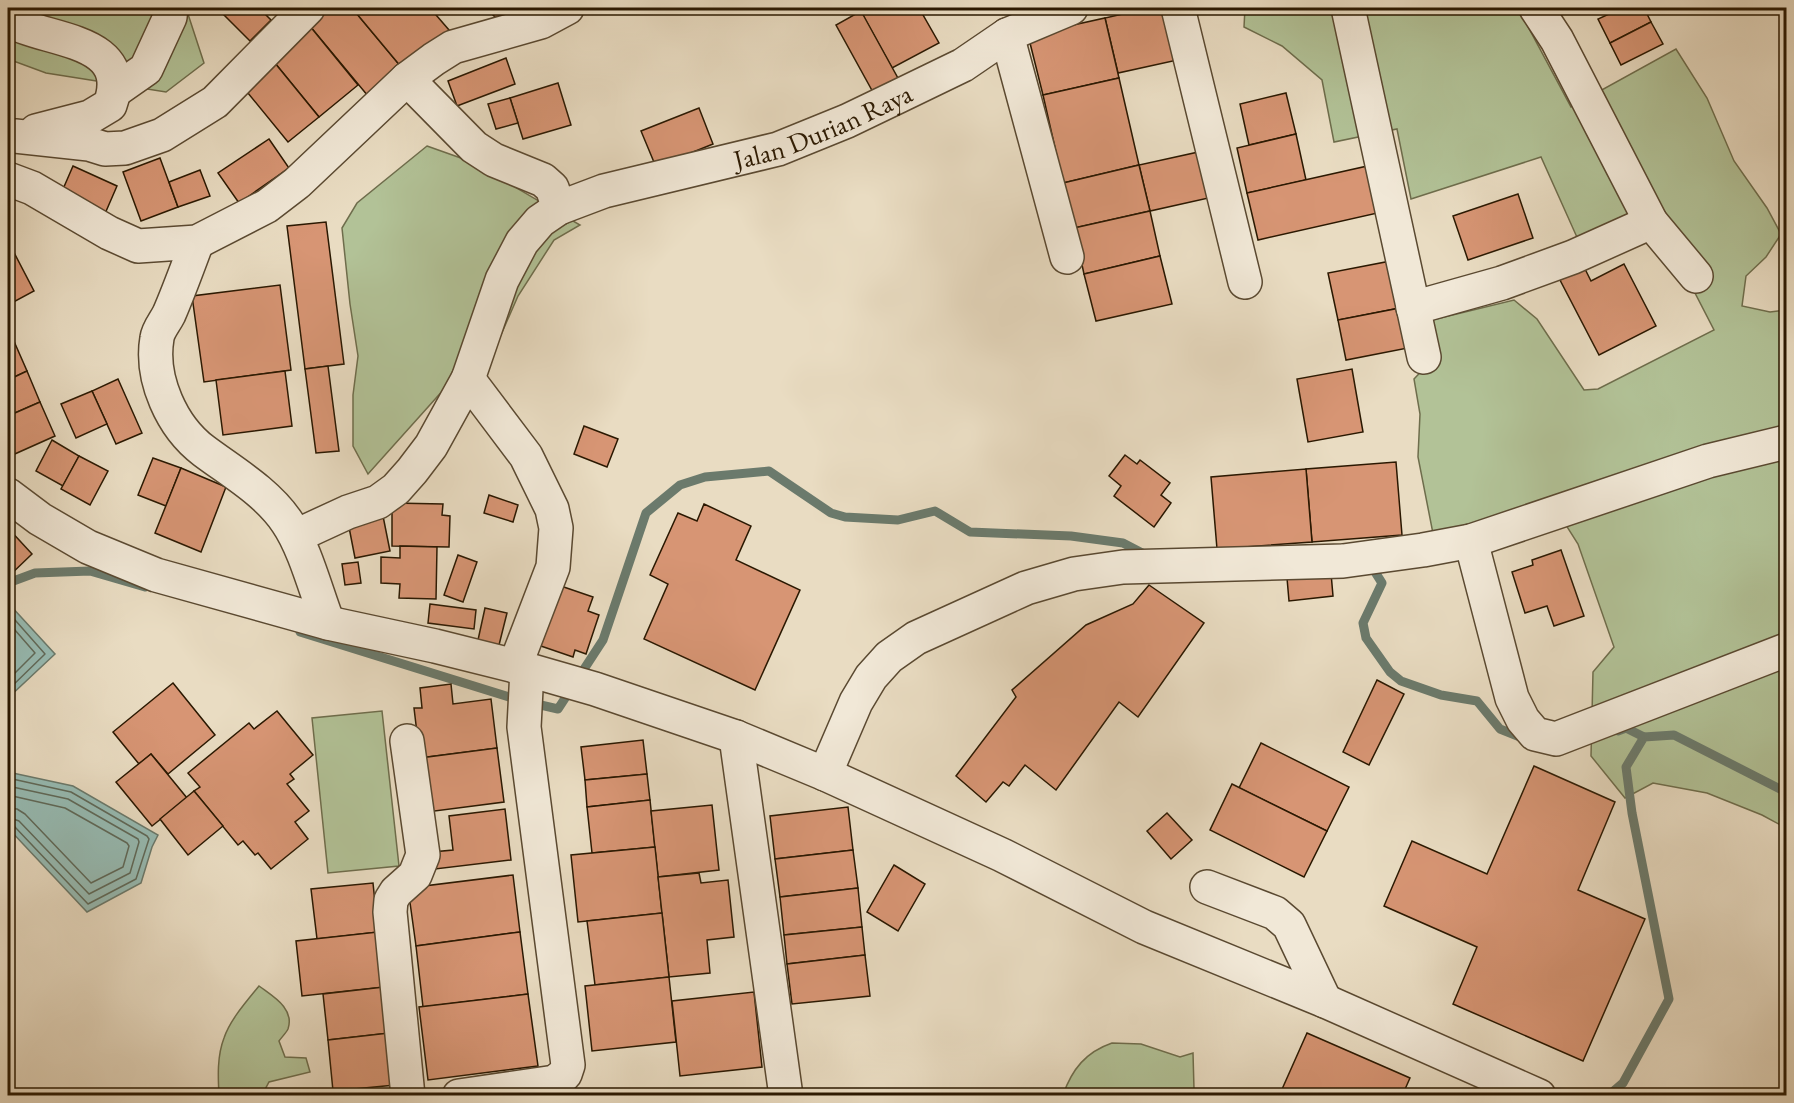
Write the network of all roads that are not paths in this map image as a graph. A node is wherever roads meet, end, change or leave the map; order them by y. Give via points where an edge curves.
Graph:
1 (171, 8) edge
2 (308, 8) edge
3 (567, 8) edge
4 (1071, 8) edge
5 (1178, 8) edge
6 (1348, 8) edge
7 (1536, 8) edge
8 (8, 20) edge
9 (1007, 35) junction
10 (407, 79) junction
11 (116, 90) junction
12 (11, 135) edge
13 (8, 179) edge
14 (559, 207) junction
15 (1651, 222) junction
16 (197, 242) junction
17 (1067, 257) dead end
18 (1696, 276) dead end
19 (1245, 282) dead end
20 (1413, 308) junction
21 (1424, 357) dead end
22 (468, 379) junction
23 (1786, 442) edge
24 (8, 495) edge
25 (296, 536) junction
26 (1471, 541) junction
27 (328, 623) junction
28 (1786, 650) edge
29 (522, 676) junction
30 (736, 737) junction
31 (407, 741) dead end
32 (825, 774) junction
33 (1208, 887) dead end
34 (1325, 1001) junction
35 (408, 1095) edge
36 (459, 1095) edge
37 (786, 1095) edge
38 (1539, 1095) edge

1 - 11 street via 146,69
2 - 12 street via 215,102 162,135 125,148 105,149
3 - 10 street via 541,22 453,47
4 - 9 street, Jalan Durian Raya
5 - 19 street
6 - 20 street
7 - 15 street via 1557,40
8 - 11 street via 20,27 68,38 99,54 114,70
9 - 14 street, Jalan Durian Raya via 952,70 847,121 778,149 604,191
9 - 17 street
10 - 14 street via 474,147 494,160 543,180 552,188
10 - 16 street via 297,183 267,206
11 - 12 street via 110,105 90,117
13 - 16 street via 138,246
14 - 22 street, Jalan Durian Raya via 522,242 502,280
15 - 18 street
15 - 20 street via 1533,272
16 - 25 street via 157,337 156,366 164,395 177,424 198,446 264,497
20 - 21 street
22 - 25 street, Jalan Durian Raya via 431,446 396,489 378,502
22 - 29 street via 526,456 552,509 556,528 553,567
23 - 26 street via 1708,461
24 - 27 street via 88,547 156,575
25 - 27 street
26 - 28 street via 1512,698 1535,734 1556,739
26 - 32 street via 1342,561 1123,567 1074,574 1026,588 916,638 889,657 856,702
27 - 29 street via 435,646
29 - 30 street via 595,689
29 - 36 street via 524,727 568,1065 565,1074 555,1082
30 - 32 street
30 - 37 street
31 - 35 street via 423,855 415,875 391,900 390,912
32 - 34 street via 1002,855 1144,927
33 - 34 street via 1275,912 1289,925
34 - 38 street

